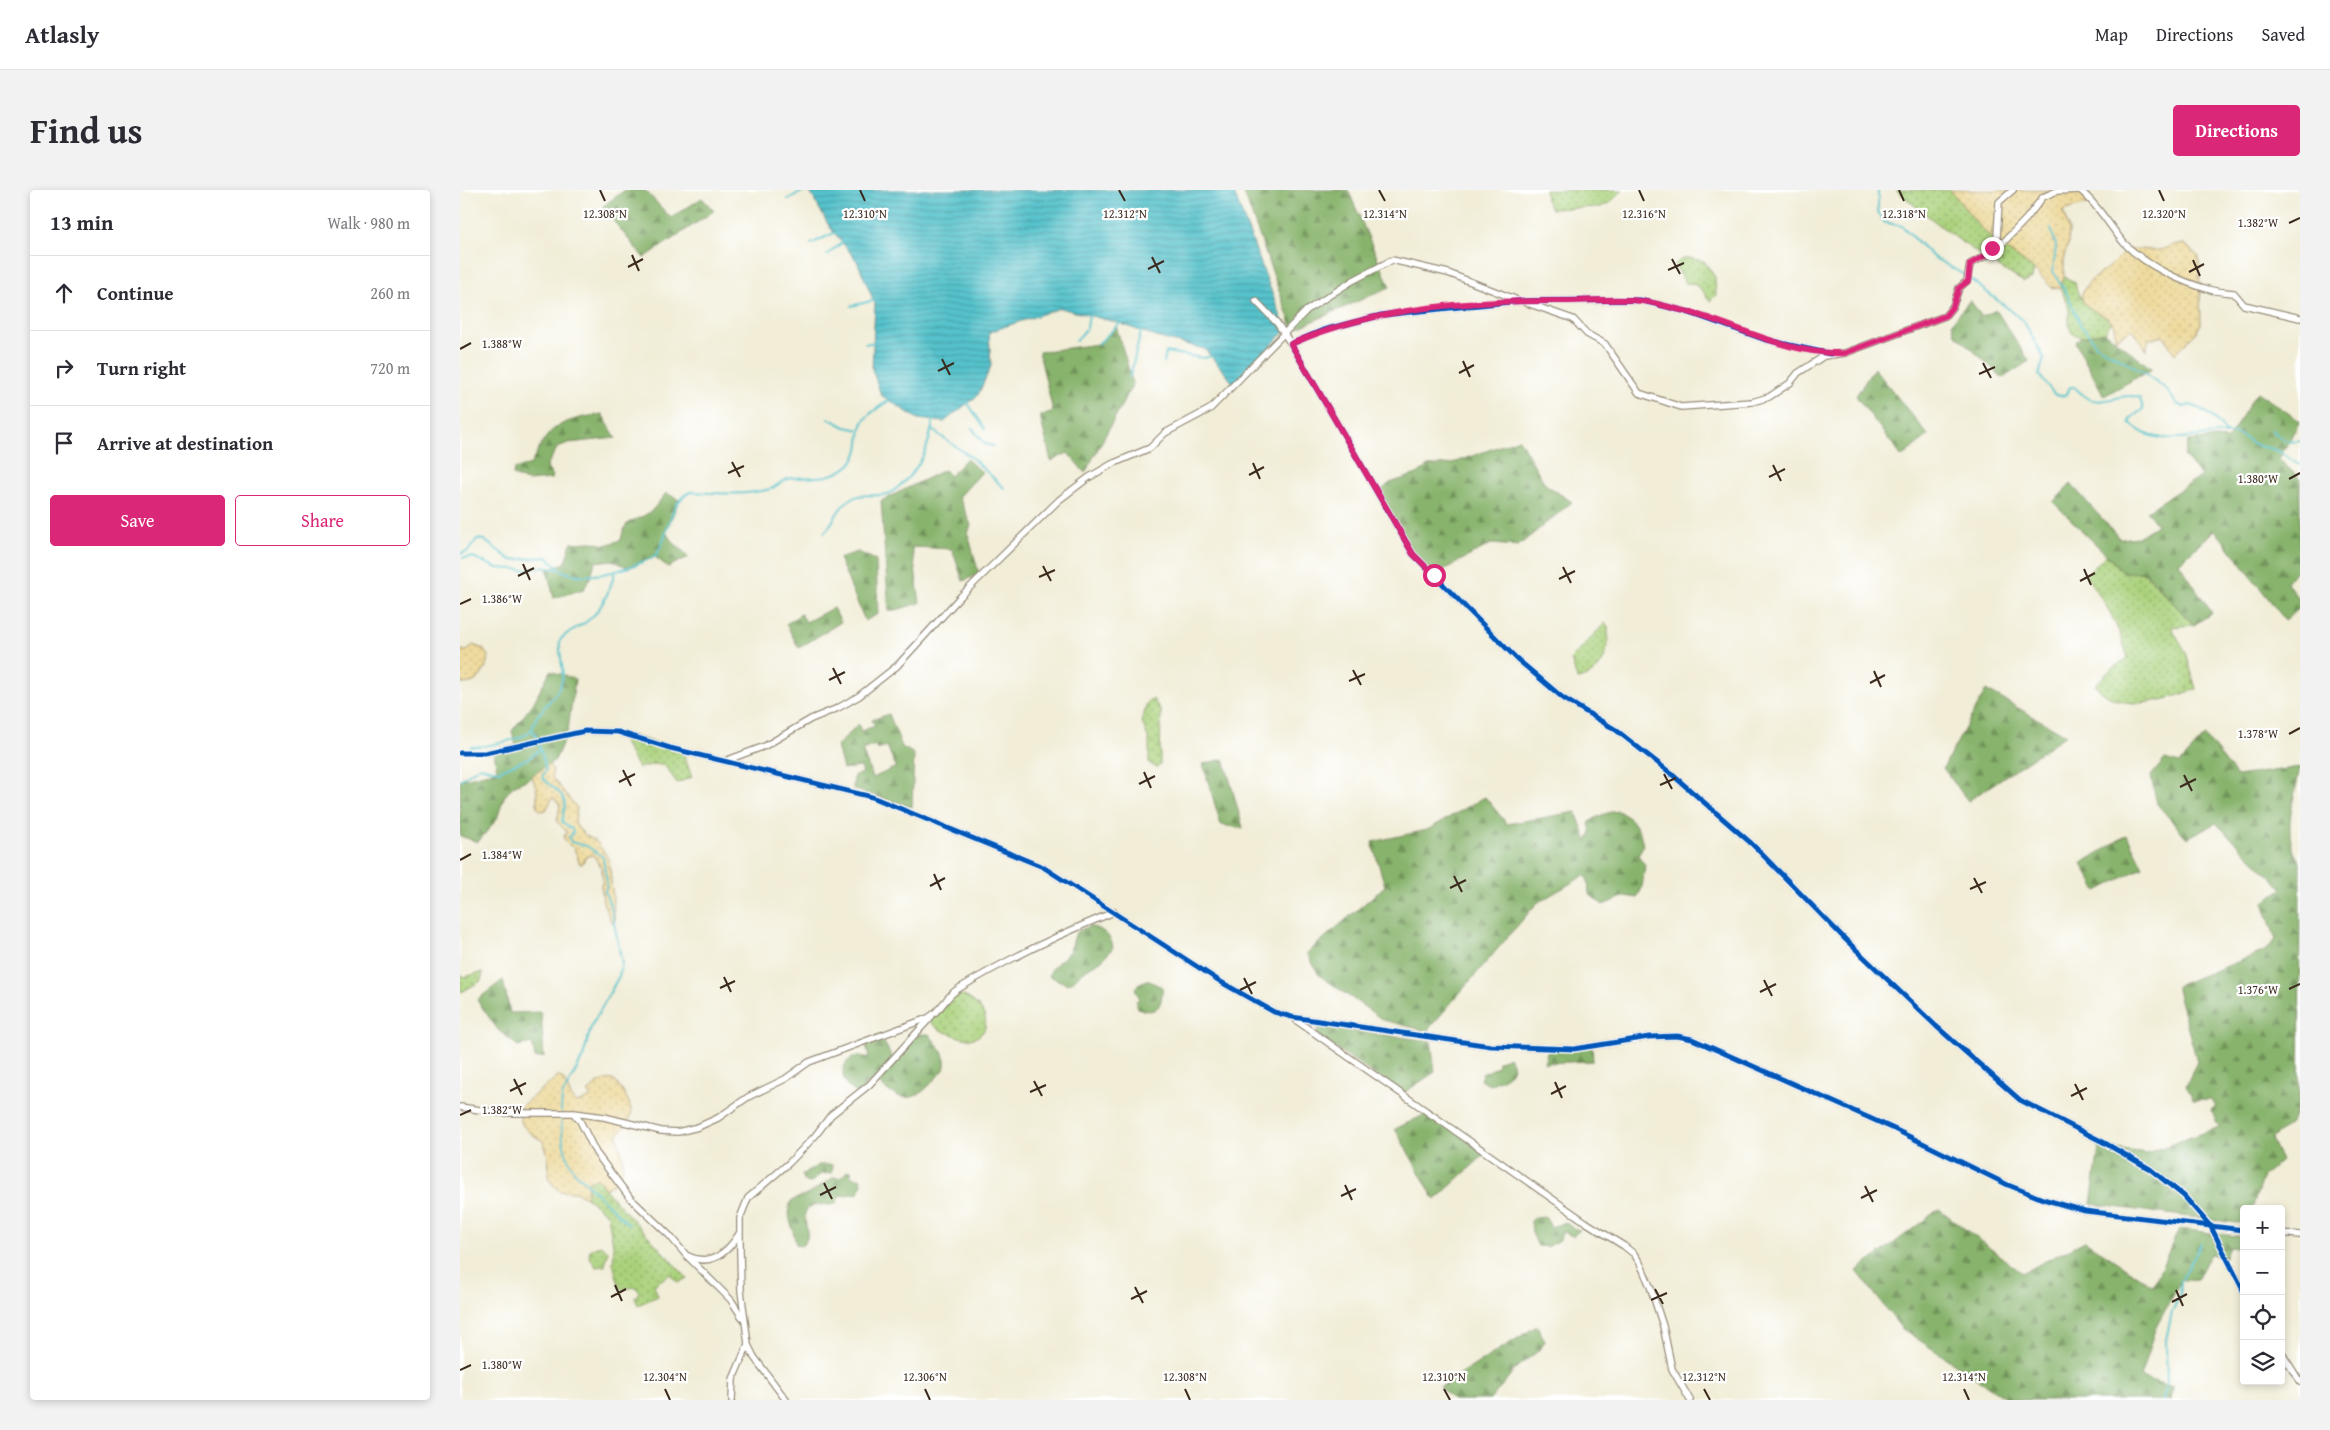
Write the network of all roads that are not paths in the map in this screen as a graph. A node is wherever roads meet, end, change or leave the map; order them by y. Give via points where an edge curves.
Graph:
1 (2013, 190) edge
2 (2080, 190) edge
3 (1988, 254) junction
4 (1256, 301) dead end
5 (1519, 301) junction
6 (2300, 318) edge
7 (1285, 334) junction
8 (1291, 344) junction
9 (1830, 354) junction
10 (460, 753) edge
11 (725, 761) junction
12 (1114, 912) junction
13 (934, 1014) junction
14 (1292, 1018) junction
15 (460, 1107) edge
16 (574, 1113) junction
17 (2211, 1227) junction
18 (2240, 1230) edge
19 (740, 1232) junction
20 (2285, 1233) edge
21 (2300, 1235) edge
22 (686, 1255) junction
23 (2240, 1284) edge
24 (744, 1318) junction
25 (748, 1344) junction
26 (2285, 1358) edge
27 (2300, 1382) edge
28 (732, 1400) edge
29 (786, 1400) edge
30 (1690, 1400) edge

1 - 3 street via 2000,202 1997,236
2 - 3 street via 2058,191 2043,197 2005,242
2 - 6 street via 2094,202 2139,257 2186,282 2214,291 2234,293 2244,305
3 - 9 street via 1970,264 1968,281 1959,288 1953,306 1945,316 1845,353
4 - 7 street
5 - 7 street via 1448,273 1392,260 1306,310
5 - 8 street via 1382,314 1324,330
5 - 9 street via 1640,300 1684,311 1763,339
5 - 9 street via 1573,319 1588,334 1605,344 1639,393 1674,406 1752,402 1769,397 1790,383 1798,373
7 - 8 street
7 - 11 street via 1210,409 1165,433 1150,448 1088,478 1059,500 961,596 897,666 859,696 765,746
8 - 17 street via 1413,554 1516,658 1563,698 1627,739 1752,844 1936,1026 2020,1100 2150,1169 2184,1196
10 - 11 street via 485,753 584,730 618,732
11 - 12 street via 881,801 1043,867
12 - 13 street via 1050,938 993,968 954,992
12 - 14 street via 1221,982 1274,1012
13 - 16 street via 809,1062 785,1079 698,1127 678,1132 660,1131
13 - 19 street via 869,1084 831,1115 789,1163 748,1198 740,1218
14 - 17 street via 1490,1046 1574,1049 1649,1038 1692,1038 2043,1199 2085,1211
14 - 30 street via 1634,1254 1650,1286 1672,1369
15 - 16 street via 500,1113
16 - 22 street via 596,1153 630,1198 670,1235
17 - 18 street
17 - 23 street
19 - 22 street via 726,1251 710,1260
19 - 24 street
20 - 21 street
22 - 24 street via 731,1300
24 - 25 street
25 - 28 street via 735,1374
25 - 29 street
26 - 27 street

